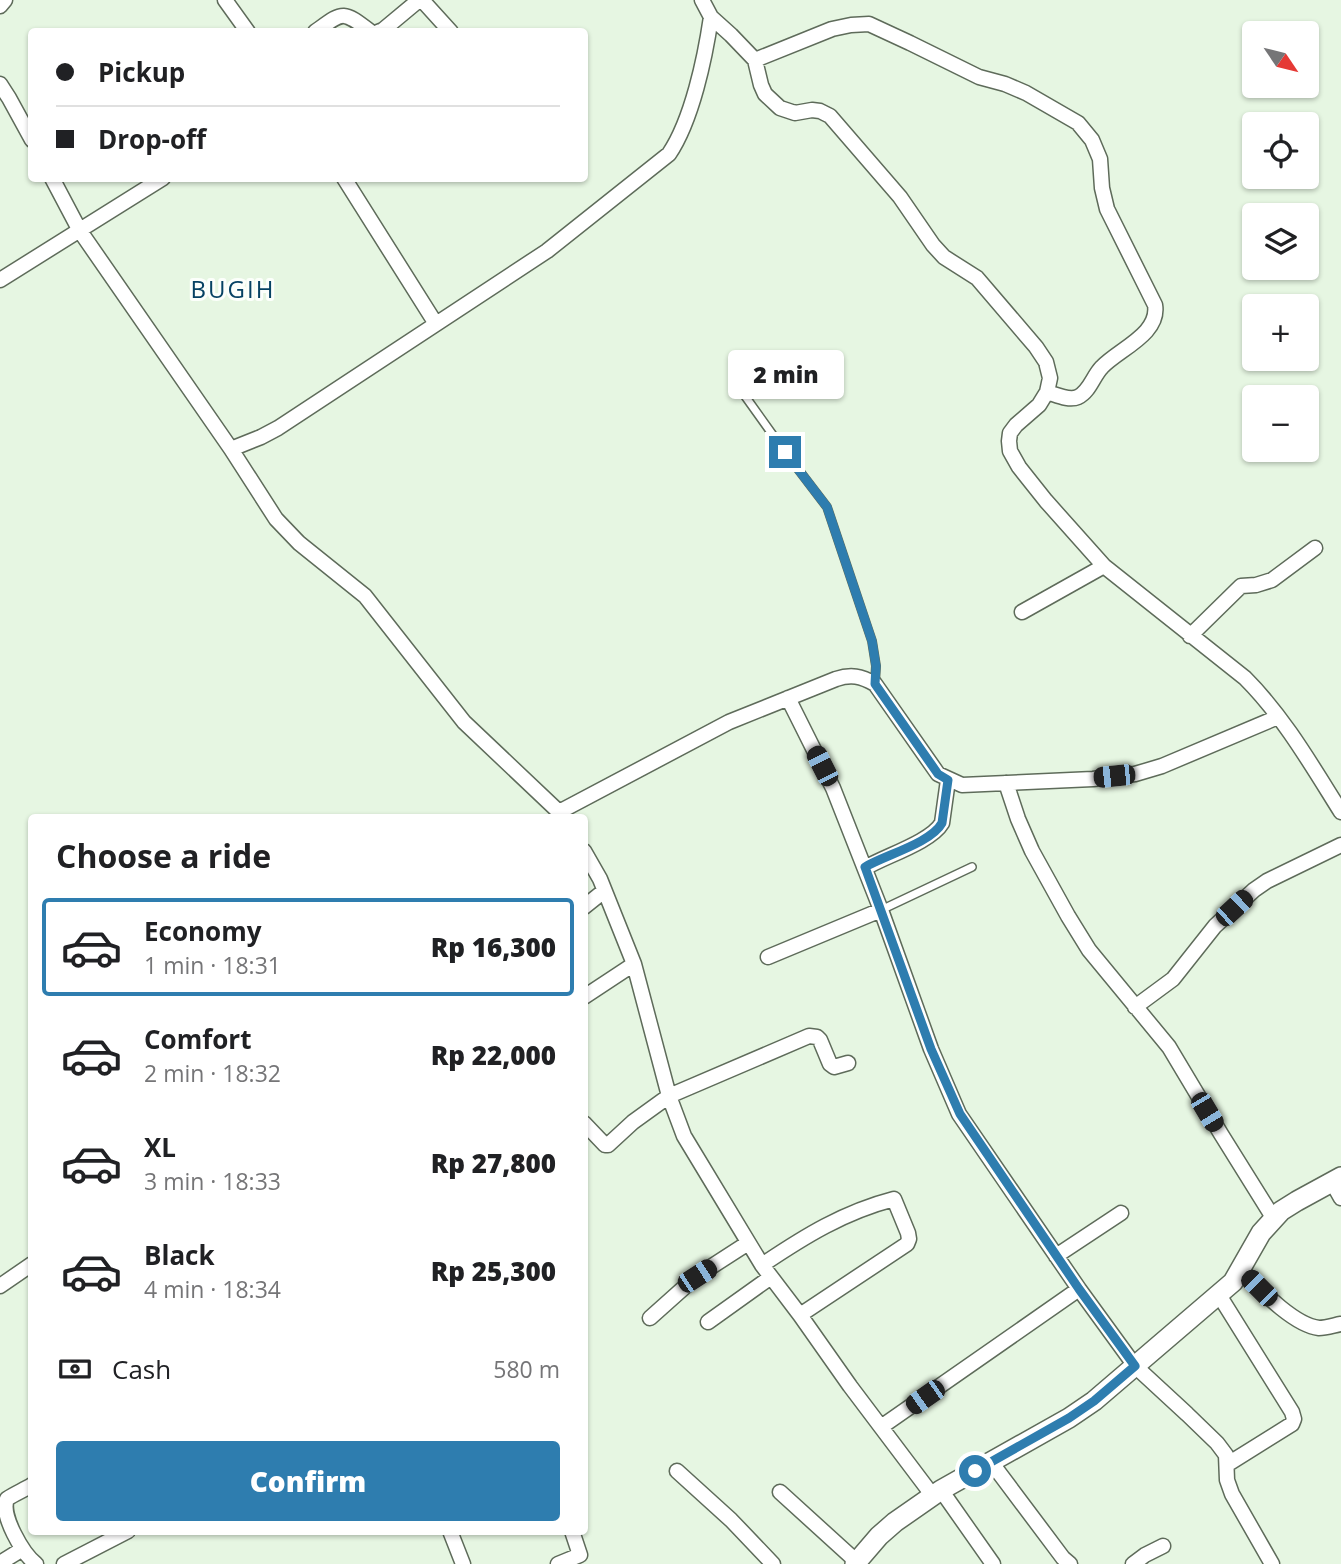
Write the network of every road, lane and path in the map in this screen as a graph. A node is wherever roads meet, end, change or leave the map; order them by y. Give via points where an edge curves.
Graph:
1 (5, 0) edge
2 (225, 0) edge
3 (420, 0) edge
4 (702, 0) edge
5 (0, 6) edge
6 (711, 17) junction
7 (245, 28) edge
8 (320, 28) edge
9 (366, 28) edge
10 (385, 28) edge
11 (447, 28) edge
12 (755, 60) junction
13 (0, 84) edge
14 (28, 134) edge
15 (54, 182) edge
16 (156, 182) edge
17 (347, 182) edge
18 (80, 231) junction
19 (0, 280) edge
20 (436, 324) junction
21 (1047, 392) junction
22 (745, 396) dead end
23 (231, 449) junction
24 (1315, 548) dead end
25 (1104, 566) junction
26 (1023, 612) dead end
27 (1190, 636) junction
28 (875, 684) junction
29 (788, 698) junction
30 (1278, 717) junction
31 (948, 780) junction
32 (1006, 783) junction
33 (1341, 813) edge
34 (560, 814) edge
35 (563, 814) edge
36 (1341, 845) edge
37 (588, 858) edge
38 (865, 867) junction
39 (972, 867) dead end
40 (604, 891) junction
41 (588, 904) edge
42 (881, 910) junction
43 (768, 957) dead end
44 (634, 964) junction
45 (588, 994) edge
46 (1135, 1007) junction
47 (848, 1063) dead end
48 (669, 1096) junction
49 (588, 1127) edge
50 (1338, 1186) edge
51 (1121, 1213) dead end
52 (1274, 1219) junction
53 (748, 1244) junction
54 (1056, 1256) junction
55 (28, 1267) edge
56 (1241, 1270) junction
57 (766, 1271) junction
58 (0, 1286) edge
59 (1079, 1289) junction
60 (1219, 1295) junction
61 (800, 1315) junction
62 (650, 1318) dead end
63 (708, 1322) dead end
64 (1341, 1324) edge
65 (1135, 1366) junction
66 (881, 1427) junction
67 (991, 1462) junction
68 (1228, 1464) junction
69 (677, 1471) dead end
70 (28, 1488) edge
71 (780, 1492) dead end
72 (937, 1493) junction
73 (120, 1535) edge
74 (452, 1535) edge
75 (573, 1535) edge
76 (1163, 1546) dead end
77 (21, 1550) junction
78 (0, 1563) edge
79 (856, 1563) edge
80 (36, 1564) edge
81 (64, 1564) edge
82 (463, 1564) edge
83 (558, 1564) edge
84 (774, 1564) edge
85 (993, 1564) edge
86 (1070, 1564) edge
87 (1133, 1564) edge
88 (1272, 1564) edge

1 - 5 street
2 - 7 street
3 - 10 street
3 - 11 street
4 - 6 street
6 - 12 street
6 - 20 street via 692,103 669,154 547,251
8 - 9 street via 344,16
12 - 21 street via 765,94 780,108 830,116 900,197 944,257 977,278 1046,362
12 - 21 street via 832,29 869,24 979,77 1026,93 1078,123 1100,159 1107,208 1157,314 1147,332 1103,365 1082,394 1068,398
13 - 14 street
15 - 18 street
16 - 18 street
17 - 20 street
18 - 19 street
18 - 23 street
20 - 23 street via 278,428
21 - 25 street via 1010,433 1010,451 1025,476
22 - 28 lane via 827,507 872,641
23 - 34 street via 276,519 365,596 464,722
24 - 27 street via 1272,580 1241,586
25 - 26 street
25 - 27 street
27 - 30 street via 1245,678
28 - 29 street via 849,675
28 - 31 street via 938,774
29 - 35 street via 729,722
29 - 38 street via 833,788
30 - 32 street via 1135,774
30 - 33 street
31 - 32 street via 962,785
31 - 38 street via 939,829
32 - 46 street via 1032,851 1068,916
36 - 46 street via 1254,890 1215,926 1173,979
37 - 40 street
38 - 42 street
39 - 42 lane
40 - 41 street
40 - 44 street
42 - 43 street
42 - 54 street via 931,1049 960,1114
44 - 45 street
44 - 48 street
46 - 52 street via 1169,1047
47 - 48 street via 834,1067 820,1040 809,1036
48 - 49 street via 608,1145
48 - 53 street via 684,1136
50 - 52 street via 1297,1200
51 - 54 street
52 - 56 street
53 - 57 street
53 - 62 street via 697,1276
54 - 59 street
55 - 58 street
56 - 60 street
56 - 64 street via 1277,1306 1301,1321 1320,1328
57 - 61 street
57 - 61 street via 806,1236 847,1214 894,1199 908,1233 907,1244
57 - 63 street
59 - 65 street
59 - 66 street
60 - 65 street
60 - 68 street via 1294,1419
61 - 66 street
65 - 67 street via 1069,1418
65 - 68 street via 1217,1443
66 - 72 street
67 - 72 street
67 - 86 street
68 - 88 street via 1232,1494
69 - 84 street
70 - 77 street via 6,1500 1,1513
71 - 79 street
72 - 79 street via 895,1522
72 - 85 street
73 - 81 street
74 - 82 street
75 - 83 street via 580,1555
76 - 87 street
77 - 78 street
77 - 80 street

